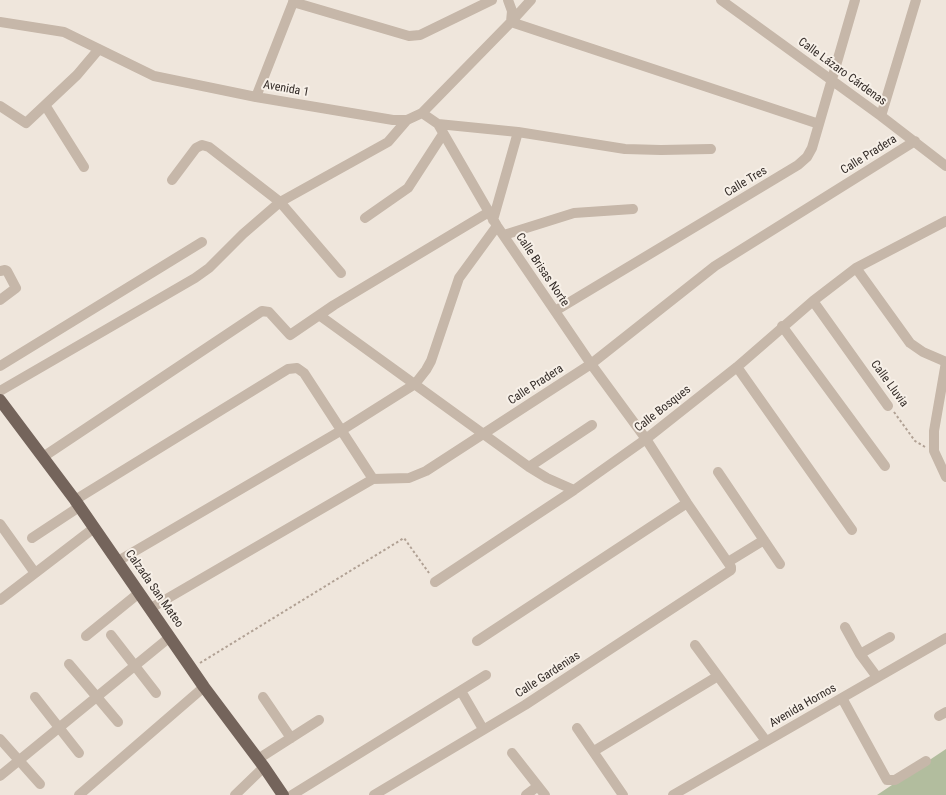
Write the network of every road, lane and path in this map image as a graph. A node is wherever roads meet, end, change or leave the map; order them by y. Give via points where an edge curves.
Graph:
1 (492, 0) edge
2 (508, 0) edge
3 (531, 0) edge
4 (721, 0) edge
5 (855, 0) edge
6 (916, 0) edge
7 (293, 1) edge
8 (0, 22) edge
9 (512, 22) junction
10 (99, 48) junction
11 (832, 80) junction
12 (256, 96) junction
13 (44, 105) junction
14 (0, 106) edge
15 (422, 113) junction
16 (881, 116) junction
17 (407, 120) junction
18 (438, 124) junction
19 (819, 124) junction
20 (518, 132) junction
21 (442, 134) junction
22 (915, 141) junction
23 (711, 149) dead end
24 (946, 166) edge
25 (84, 167) dead end
26 (172, 180) dead end
27 (280, 202) junction
28 (633, 209) dead end
29 (365, 218) dead end
30 (493, 219) junction
31 (946, 221) edge
32 (504, 235) junction
33 (202, 242) dead end
34 (856, 268) junction
35 (0, 271) edge
36 (341, 273) dead end
37 (0, 300) edge
38 (813, 300) junction
39 (555, 311) junction
40 (319, 315) junction
41 (782, 326) junction
42 (946, 362) edge
43 (591, 364) junction
44 (0, 366) edge
45 (737, 367) junction
46 (415, 384) junction
47 (0, 391) edge
48 (943, 398) edge
49 (0, 400) edge
50 (888, 406) joint
51 (592, 425) dead end
52 (342, 430) junction
53 (484, 433) junction
54 (646, 439) junction
55 (934, 451) junction
56 (43, 457) junction
57 (885, 466) dead end
58 (529, 467) junction
59 (718, 472) dead end
60 (945, 474) edge
61 (373, 479) junction
62 (574, 490) junction
63 (687, 503) junction
64 (77, 504) junction
65 (0, 524) edge
66 (94, 528) junction
67 (852, 530) dead end
68 (32, 538) dead end
69 (764, 540) junction
70 (118, 561) junction
71 (780, 564) dead end
72 (729, 566) junction
73 (35, 573) junction
74 (435, 582) joint
75 (139, 593) junction
76 (1, 596) edge
77 (150, 608) junction
78 (845, 627) dead end
79 (110, 635) dead end
80 (86, 636) dead end
81 (170, 637) junction
82 (890, 637) dead end
83 (946, 638) edge
84 (477, 642) dead end
85 (695, 645) dead end
86 (860, 654) junction
87 (69, 664) dead end
88 (134, 667) junction
89 (191, 668) junction
90 (486, 675) dead end
91 (718, 676) junction
92 (878, 677) junction
93 (204, 687) junction
94 (461, 691) junction
95 (156, 693) dead end
96 (97, 697) junction
97 (263, 697) dead end
98 (36, 698) dead end
99 (842, 698) junction
100 (319, 720) dead end
101 (118, 722) dead end
102 (60, 727) junction
103 (577, 728) dead end
104 (483, 729) junction
105 (291, 738) junction
106 (0, 739) edge
107 (766, 741) junction
108 (594, 751) junction
109 (79, 753) dead end
110 (512, 753) dead end
111 (19, 761) junction
112 (926, 761) dead end
113 (261, 763) junction
114 (0, 776) edge
115 (40, 784) dead end
116 (542, 791) edge
117 (80, 795) edge
118 (235, 795) edge
119 (283, 795) edge
120 (292, 795) edge
121 (374, 795) edge
122 (526, 795) edge
123 (623, 795) edge
124 (673, 795) edge

1 - 7 street via 420,35 409,36
2 - 9 street
3 - 9 street, Avenida 1
4 - 11 street, Calle Lázaro Cárdenas
5 - 11 street, Calle Tres
6 - 16 street
7 - 12 street
8 - 10 street, Avenida 1 via 64,32
9 - 15 street, Avenida 1
9 - 19 street
10 - 12 street, Avenida 1 via 154,76
10 - 13 street
11 - 16 street, Calle Lázaro Cárdenas
11 - 19 street, Calle Tres
12 - 17 street, Avenida 1
13 - 14 street via 26,123
13 - 25 street
15 - 17 street, Avenida 1
15 - 18 street
16 - 22 street, Calle Lázaro Cárdenas
17 - 27 street via 388,142
18 - 20 street
18 - 21 street, Calle Brisas Norte
19 - 39 street, Calle Tres via 812,148 798,165
20 - 23 street via 625,148
20 - 30 street
21 - 29 street via 408,188
21 - 30 street, Calle Brisas Norte
22 - 24 street, Calle Lázaro Cárdenas
22 - 43 street, Calle Pradera via 715,266
26 - 27 street via 196,148 202,145 209,147
27 - 36 street
27 - 47 street via 210,268
28 - 32 street via 574,213
30 - 32 street, Calle Brisas Norte
30 - 40 street
30 - 46 street via 459,278 431,361
31 - 34 street, Calle Bosques
32 - 39 street, Calle Brisas Norte
33 - 44 street
34 - 38 street, Calle Bosques
34 - 42 street via 910,343
35 - 37 street via 7,271 16,288
38 - 41 street, Calle Bosques
38 - 50 street, Calle Lluvia
39 - 43 street, Calle Brisas Norte
40 - 46 street
40 - 56 street via 290,335 266,311 262,311
41 - 45 street, Calle Bosques
41 - 57 street
42 - 48 street
43 - 53 street, Calle Pradera
43 - 54 street, Calle Brisas Norte
45 - 54 street, Calle Bosques
45 - 67 street
46 - 52 street
46 - 53 street
48 - 55 street via 934,431
49 - 56 main road, Calzada San Mateo
50 - 55 path, Calle Lluvia via 915,441
51 - 58 street
52 - 61 street
52 - 64 street via 304,373 297,368 288,369
52 - 70 street
53 - 58 street
53 - 61 street, Calle Pradera via 426,471 409,478
54 - 62 street, Calle Bosques
54 - 63 street, Calle Brisas Norte
55 - 60 street
56 - 64 main road, Calzada San Mateo
58 - 62 street
59 - 69 street
61 - 77 street, Calle Pradera
62 - 74 street, Calle Bosques
63 - 72 street, Calle Brisas Norte
63 - 84 street
64 - 66 main road, Calzada San Mateo
64 - 68 street
65 - 73 street
66 - 70 main road, Calzada San Mateo
66 - 73 street
69 - 71 street
69 - 72 street, Calle Gardenias
70 - 75 main road, Calzada San Mateo
72 - 104 street, Calle Gardenias via 525,705
73 - 76 street
74 - 89 path via 404,538
75 - 77 main road, Calzada San Mateo
75 - 80 street
77 - 81 main road, Calzada San Mateo
78 - 86 street
79 - 88 street
81 - 88 street
81 - 89 main road, Calzada San Mateo
82 - 86 street
83 - 92 street, Avenida Hornos
85 - 91 street
86 - 92 street
87 - 96 street
88 - 95 street
88 - 96 street
89 - 93 main road, Calzada San Mateo
90 - 94 street
91 - 107 street
91 - 108 street
92 - 99 street, Avenida Hornos
93 - 113 main road, Calzada San Mateo
93 - 117 street
94 - 104 street
94 - 120 street
96 - 101 street
96 - 102 street
97 - 105 street
98 - 102 street
99 - 107 street, Avenida Hornos
99 - 112 street via 887,780 894,780
100 - 105 street
102 - 109 street
102 - 111 street
103 - 108 street
104 - 121 street, Calle Gardenias
105 - 113 street
106 - 111 street
107 - 124 street, Avenida Hornos
108 - 123 street
110 - 116 street
111 - 114 street
111 - 115 street
113 - 118 street
113 - 119 main road, Calzada San Mateo
116 - 122 street

